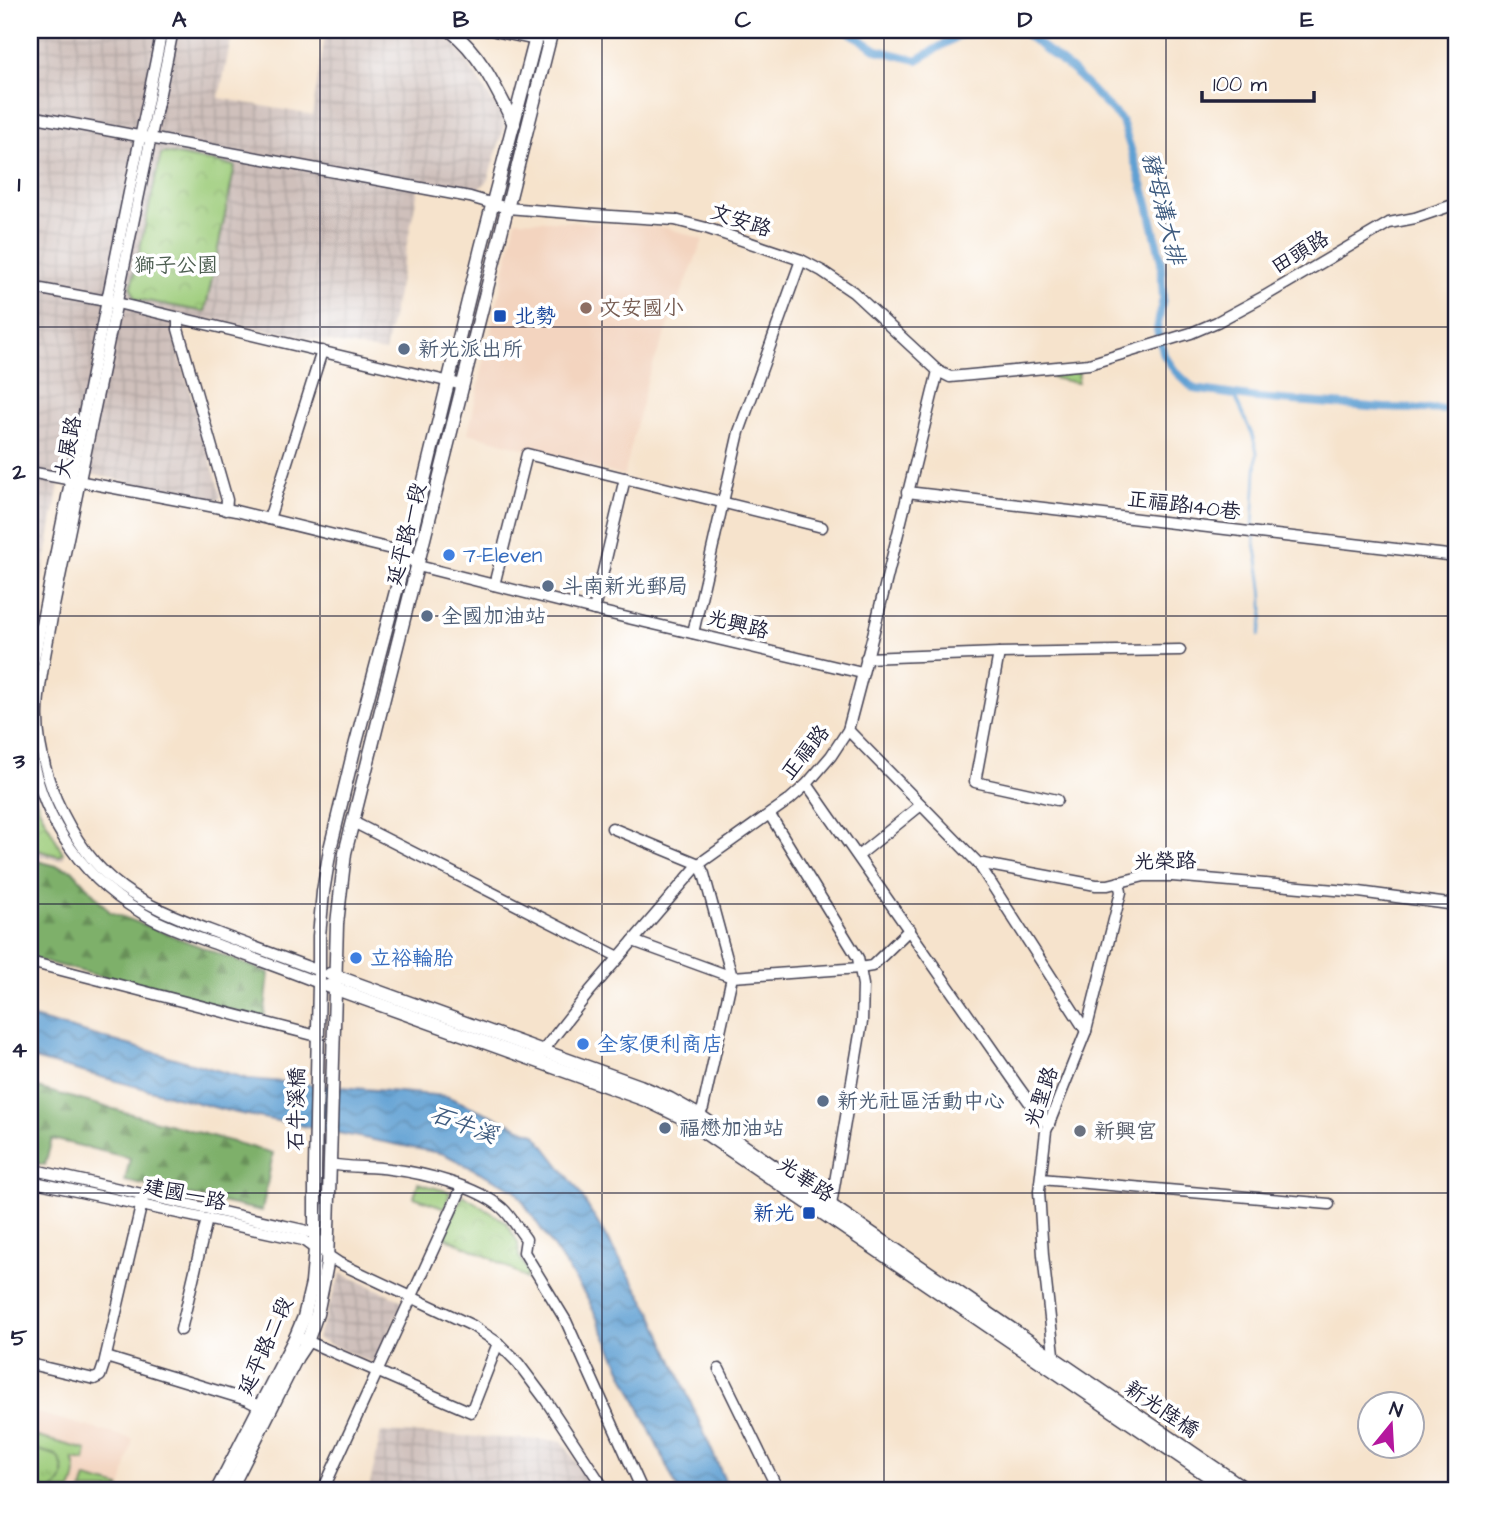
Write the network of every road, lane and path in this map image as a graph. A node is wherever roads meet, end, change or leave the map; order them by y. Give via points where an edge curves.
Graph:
1 (162, 30) edge
2 (173, 30) edge
3 (450, 30) edge
4 (495, 30) edge
5 (552, 30) edge
6 (537, 34) edge
7 (30, 116) edge
8 (514, 124) junction
9 (145, 137) junction
10 (492, 204) junction
11 (1456, 204) edge
12 (507, 208) junction
13 (801, 260) junction
14 (30, 287) edge
15 (112, 302) junction
16 (178, 318) junction
17 (322, 351) junction
18 (938, 371) junction
19 (449, 381) junction
20 (463, 385) junction
21 (30, 472) edge
22 (625, 478) junction
23 (75, 481) junction
24 (907, 492) junction
25 (722, 502) junction
26 (226, 510) junction
27 (269, 519) junction
28 (822, 527) dead end
29 (406, 555) junction
30 (1456, 556) edge
31 (418, 566) junction
32 (494, 585) junction
33 (593, 610) junction
34 (41, 619) edge
35 (693, 633) junction
36 (1180, 649) dead end
37 (999, 653) junction
38 (379, 657) junction
39 (866, 658) junction
40 (394, 661) junction
41 (862, 673) junction
42 (30, 679) edge
43 (848, 730) junction
44 (30, 747) edge
45 (354, 750) junction
46 (371, 754) junction
47 (807, 784) junction
48 (1057, 800) dead end
49 (921, 805) junction
50 (770, 815) junction
51 (353, 822) junction
52 (612, 828) dead end
53 (858, 856) junction
54 (978, 863) junction
55 (699, 864) junction
56 (1119, 883) junction
57 (1456, 905) edge
58 (910, 929) junction
59 (633, 941) junction
60 (618, 957) junction
61 (30, 962) edge
62 (860, 968) junction
63 (319, 976) junction
64 (732, 977) junction
65 (335, 982) junction
66 (1086, 1031) junction
67 (317, 1036) junction
68 (317, 1051) joint
69 (332, 1053) joint
70 (539, 1056) junction
71 (697, 1121) junction
72 (1049, 1125) junction
73 (330, 1166) junction
74 (315, 1167) joint
75 (30, 1169) edge
76 (1041, 1179) junction
77 (30, 1181) edge
78 (462, 1187) junction
79 (142, 1199) junction
80 (1329, 1204) dead end
81 (830, 1212) junction
82 (207, 1219) junction
83 (314, 1234) junction
84 (315, 1249) junction
85 (327, 1255) junction
86 (411, 1297) junction
87 (181, 1331) dead end
88 (301, 1339) junction
89 (498, 1343) junction
90 (106, 1357) junction
91 (30, 1364) edge
92 (1055, 1366) junction
93 (719, 1370) dead end
94 (377, 1372) junction
95 (264, 1409) junction
96 (217, 1490) edge
97 (230, 1490) edge
98 (323, 1490) edge
99 (605, 1490) edge
100 (642, 1490) edge
101 (778, 1490) edge
102 (1229, 1490) edge
103 (1247, 1490) edge

1 - 9 street, 大展路
2 - 9 street, 大展路
3 - 8 main road via 479,60
4 - 6 main road
5 - 6 main road
5 - 12 main road, 延平路一段
6 - 8 main road, 延平路一段
7 - 9 street, 文安路
8 - 10 main road, 延平路一段
9 - 10 street, 文安路
9 - 15 street, 大展路
10 - 12 street, 文安路
10 - 19 main road, 延平路一段
11 - 18 street, 田頭路 via 1390,223 1217,322 1167,341 1089,364 950,377
12 - 13 street, 文安路 via 675,220
12 - 20 main road, 延平路一段
13 - 18 street, 文安路 via 853,292
13 - 25 street via 739,432
14 - 15 street
15 - 16 street
15 - 23 street, 大展路
16 - 17 street
16 - 26 street
17 - 19 street
17 - 27 street
18 - 24 street, 正福路
19 - 20 street
19 - 29 main road, 延平路一段
20 - 31 main road, 延平路一段
21 - 23 street
22 - 25 street
22 - 32 street via 527,454
22 - 33 street
23 - 26 street
23 - 34 street, 大展路
24 - 30 street, 正福路140巷
24 - 39 street, 正福路
25 - 28 street
25 - 35 street
26 - 27 street
27 - 29 street
29 - 31 street, 光興路
29 - 38 main road, 延平路一段
31 - 32 street, 光興路
31 - 40 main road, 延平路一段
32 - 33 street, 光興路
33 - 35 street, 光興路
34 - 42 street, 大展路
34 - 63 street, 大展路 via 39,741 65,821 94,861 143,902
35 - 41 street, 光興路
36 - 37 street
37 - 39 street
37 - 48 street via 975,782
38 - 40 main road
38 - 45 main road, 延平路一段
39 - 41 street, 正福路
40 - 46 main road, 延平路一段
41 - 43 street, 正福路
43 - 47 street, 正福路
43 - 49 street
44 - 63 street via 34,771 55,825 76,856 111,891 171,927
45 - 46 main road
45 - 63 main road, 延平路一段 via 323,892
46 - 51 main road, 延平路一段
47 - 50 street, 正福路
47 - 53 street
49 - 53 street
49 - 54 street
50 - 55 street, 正福路
50 - 62 street
51 - 60 street
51 - 65 main road, 延平路一段 via 337,924
52 - 55 street
53 - 58 street
54 - 56 street, 光榮路 via 1096,885
54 - 66 street
55 - 59 street, 正福路
55 - 64 street
56 - 57 street, 光榮路 via 1144,876 1172,876
56 - 66 street, 光聖路 via 1121,892
58 - 62 street via 872,966
58 - 72 street
59 - 60 street, 正福路
59 - 64 street
60 - 70 street, 正福路
61 - 67 street
62 - 64 street
62 - 81 street via 862,1022
63 - 65 main road, 光華路
63 - 67 main road, 延平路一段
64 - 71 street
65 - 69 main road, 延平路一段
65 - 70 main road, 光華路
66 - 72 street, 光聖路
67 - 68 main road, 延平路一段
68 - 74 main road, 石牛溪橋
69 - 73 main road, 石牛溪橋
70 - 71 main road, 光華路 via 640,1086 670,1099
71 - 81 main road, 光華路
72 - 76 street, 光聖路
73 - 78 street via 392,1169
73 - 85 main road, 延平路二段
74 - 83 main road, 延平路二段
75 - 79 street, 建國一路
76 - 80 street
76 - 92 street, 光聖路 via 1043,1255
77 - 79 street, 建國一路
78 - 86 street
78 - 100 street via 503,1209 526,1239 524,1252 566,1321
79 - 82 street, 建國一路
79 - 83 street, 建國一路
79 - 90 street
81 - 92 main road, 光華路
82 - 84 street, 建國一路 via 303,1240
82 - 87 street
83 - 84 main road, 延平路二段
83 - 85 street
84 - 85 street, 建國一路
84 - 88 main road, 延平路二段
85 - 86 street, 建國一路
85 - 88 main road, 延平路二段 via 317,1314
86 - 89 street, 建國一路
86 - 94 street
88 - 94 street
88 - 95 main road, 延平路二段 via 297,1357
89 - 94 street via 471,1412
89 - 99 street, 建國一路 via 545,1399
90 - 91 street via 100,1376 94,1379
90 - 95 street via 247,1399
92 - 102 main road, 新光陸橋
92 - 103 main road, 新光陸橋
93 - 101 street
94 - 98 street
95 - 96 main road, 延平路二段
95 - 97 main road, 延平路二段

